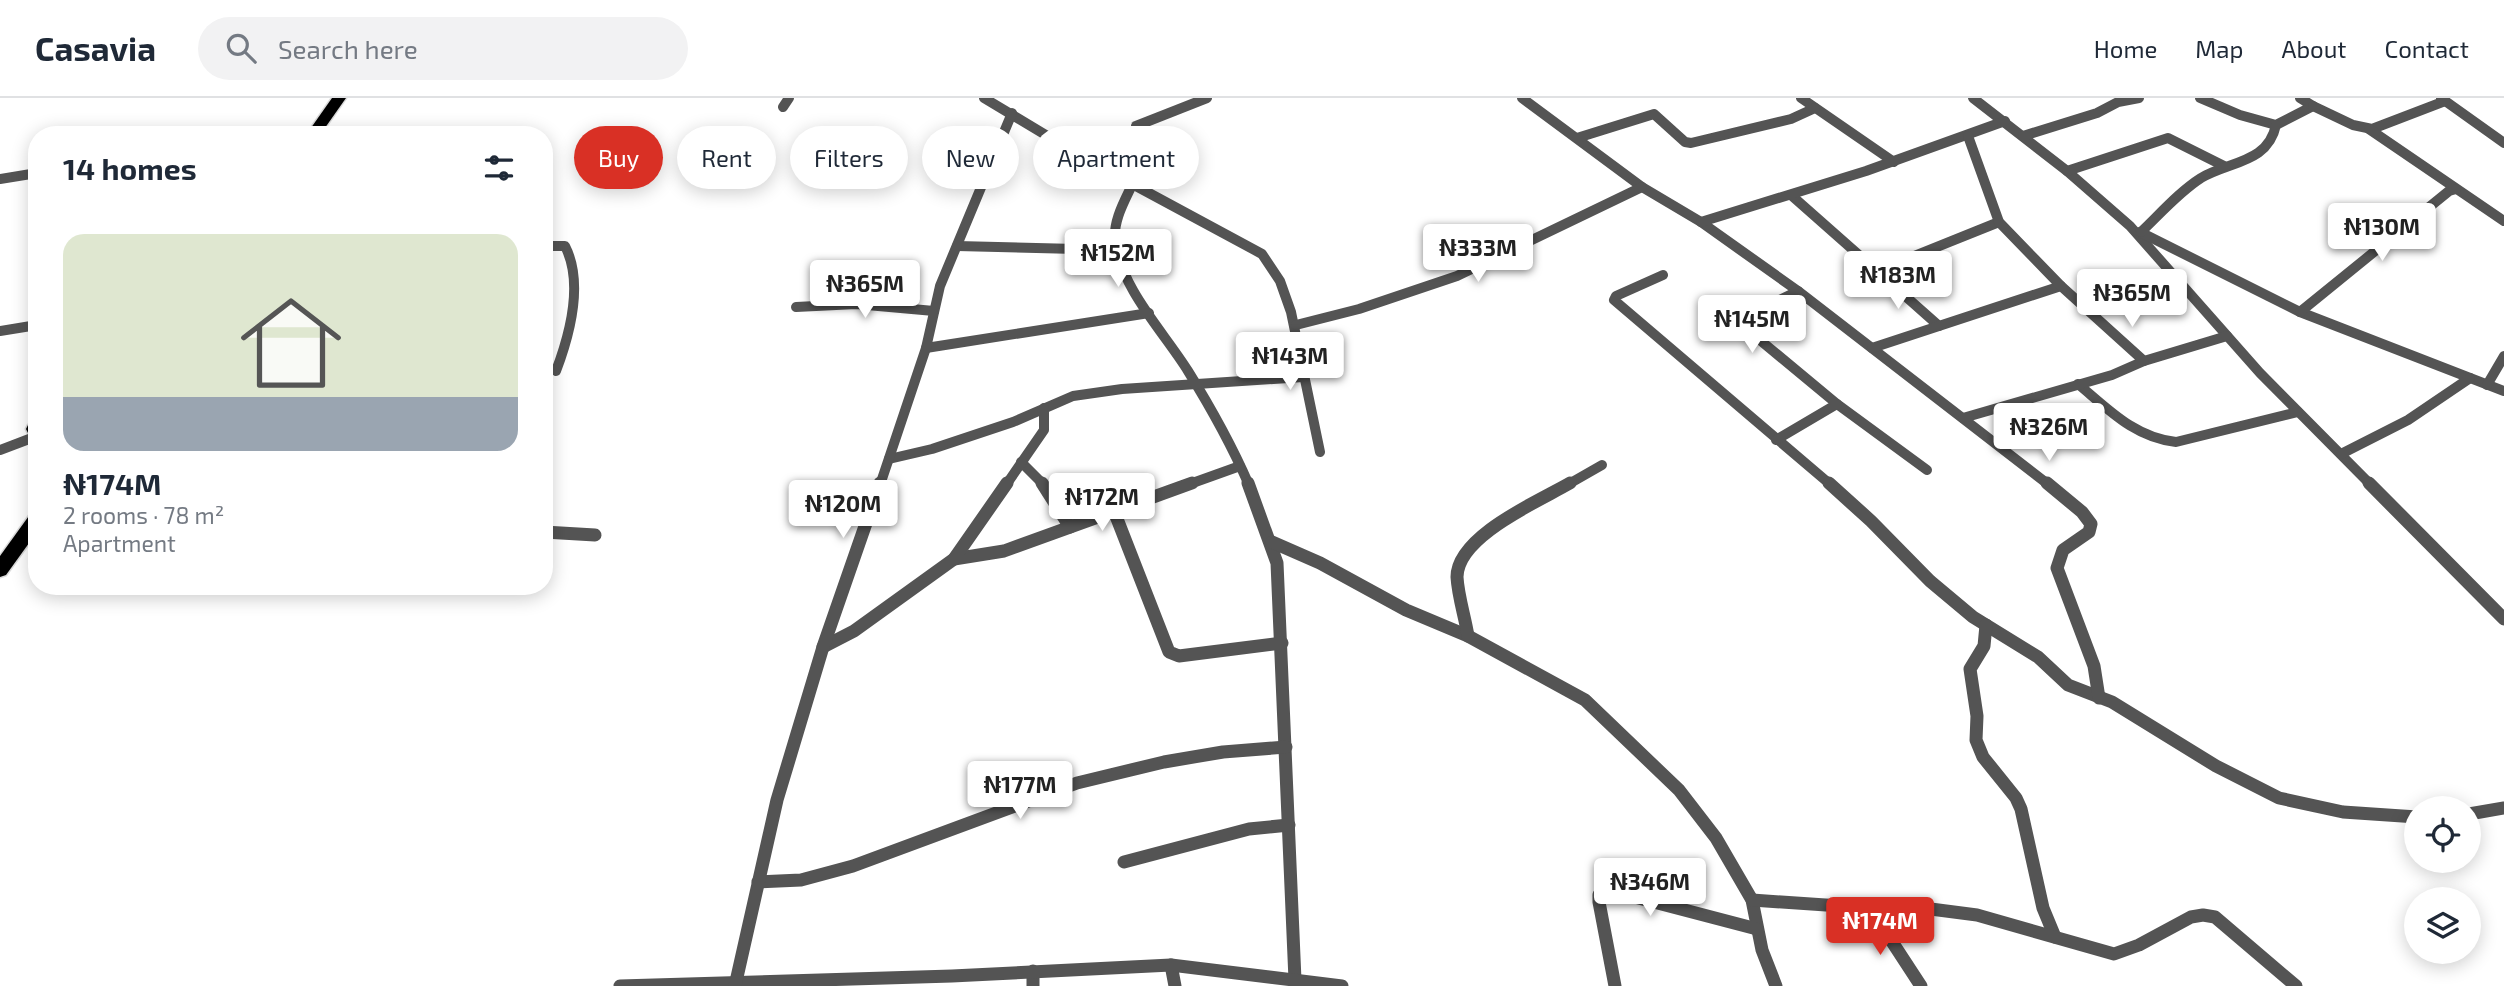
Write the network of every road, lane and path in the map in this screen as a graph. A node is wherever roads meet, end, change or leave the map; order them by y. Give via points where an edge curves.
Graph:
1 (340, 98) edge
2 (984, 98) edge
3 (1207, 98) edge
4 (1522, 98) edge
5 (1801, 98) edge
6 (1973, 98) edge
7 (2138, 98) edge
8 (2200, 98) edge
9 (2300, 98) edge
10 (2443, 99) edge
11 (2314, 106) junction
12 (1815, 108) junction
13 (1012, 113) junction
14 (2005, 121) junction
15 (2276, 125) junction
16 (317, 126) edge
17 (1033, 126) edge
18 (1136, 126) dead end
19 (2369, 129) junction
20 (1968, 136) junction
21 (2023, 136) junction
22 (1577, 138) junction
23 (2504, 143) edge
24 (1894, 162) junction
25 (2224, 166) junction
26 (2067, 171) junction
27 (28, 174) edge
28 (0, 179) edge
29 (1642, 187) junction
30 (1130, 189) edge
31 (1140, 189) edge
32 (2456, 190) junction
33 (1791, 195) junction
34 (2504, 221) edge
35 (1701, 222) junction
36 (1999, 222) junction
37 (2130, 226) junction
38 (2141, 232) junction
39 (553, 246) edge
40 (957, 246) junction
41 (1117, 250) junction
42 (1877, 271) junction
43 (1663, 275) dead end
44 (2061, 286) junction
45 (1798, 291) junction
46 (796, 307) dead end
47 (934, 311) junction
48 (2300, 312) junction
49 (1149, 313) junction
50 (1296, 325) junction
51 (28, 326) edge
52 (1939, 326) junction
53 (0, 331) edge
54 (2228, 336) junction
55 (926, 348) junction
56 (1872, 348) junction
57 (2504, 356) edge
58 (2144, 361) junction
59 (556, 371) dead end
60 (1303, 377) junction
61 (2470, 378) junction
62 (1196, 384) junction
63 (2078, 384) junction
64 (2487, 384) junction
65 (2504, 391) edge
66 (1837, 404) junction
67 (1044, 408) junction
68 (2298, 412) junction
69 (1963, 418) junction
70 (28, 433) edge
71 (28, 434) edge
72 (1776, 440) junction
73 (0, 442) edge
74 (0, 450) edge
75 (1320, 452) dead end
76 (2341, 454) junction
77 (889, 459) junction
78 (1021, 462) junction
79 (1602, 465) dead end
80 (1240, 466) junction
81 (1927, 470) dead end
82 (1114, 511) junction
83 (1070, 527) junction
84 (28, 530) edge
85 (553, 533) edge
86 (595, 535) dead end
87 (1272, 542) junction
88 (954, 559) junction
89 (0, 569) edge
90 (2504, 619) edge
91 (1989, 632) junction
92 (1468, 636) junction
93 (1282, 643) junction
94 (824, 647) junction
95 (2099, 698) junction
96 (1286, 747) junction
97 (2504, 808) edge
98 (2481, 812) edge
99 (2404, 816) edge
100 (1289, 825) junction
101 (1124, 862) dead end
102 (758, 882) junction
103 (1752, 900) junction
104 (1870, 908) junction
105 (1757, 929) junction
106 (2055, 937) junction
107 (1171, 965) junction
108 (1033, 978) edge
109 (1295, 980) junction
110 (736, 983) edge
111 (621, 986) edge
112 (1175, 986) edge
113 (1342, 986) edge
114 (1615, 986) edge
115 (1776, 986) edge
116 (1921, 986) edge
117 (2280, 986) edge
118 (2287, 986) edge
119 (2297, 986) edge

1 - 16 highway
2 - 13 street
3 - 18 street
4 - 22 street
5 - 12 street
6 - 14 street
7 - 21 street
8 - 15 street
9 - 11 street
10 - 19 street
10 - 23 street
11 - 15 street
11 - 19 street
12 - 22 street via 1791,119 1692,143 1654,114
12 - 24 street
13 - 17 street
13 - 40 street
14 - 20 street
14 - 21 street
15 - 25 street via 2273,140 2260,153
19 - 32 street
20 - 24 street
20 - 36 street
21 - 26 street
22 - 29 street
24 - 33 street
25 - 26 street via 2168,138
25 - 38 street via 2186,190
26 - 37 street
27 - 28 street
29 - 35 street
29 - 50 street via 1457,276
30 - 41 street via 1116,221
31 - 50 street via 1262,254 1271,264
32 - 34 street
32 - 48 street via 2449,191
33 - 35 street
33 - 42 street
35 - 45 street
36 - 42 street
36 - 44 street
37 - 38 street
37 - 54 street
38 - 48 street
39 - 59 street via 569,250 572,269 570,315
40 - 41 street
40 - 47 street
41 - 49 street
42 - 52 street
43 - 72 street via 1614,300
44 - 52 street
44 - 58 street
45 - 56 street
45 - 66 street via 1744,321 1749,331
46 - 47 street via 856,304
47 - 55 street
48 - 61 street
49 - 55 street
49 - 62 street
50 - 60 street
51 - 53 street
52 - 56 street
54 - 58 street
54 - 68 street
55 - 77 street
56 - 69 street
57 - 64 street
58 - 63 street
60 - 62 street
60 - 75 street
61 - 64 street
61 - 76 street via 2402,426
62 - 67 street via 1073,396
62 - 80 street
63 - 68 street via 2133,427 2165,442
63 - 69 street
64 - 65 street
66 - 72 street
66 - 81 street
67 - 77 street via 932,449
67 - 78 street via 1044,430
68 - 76 street
69 - 95 street via 2057,491 2091,524 2084,536 2062,549 2056,561 2096,673
70 - 73 street
71 - 74 street
72 - 91 street
76 - 90 street
77 - 94 street
78 - 83 street via 1044,485
78 - 88 street
79 - 92 street via 1487,531 1466,552 1457,575
80 - 82 street
80 - 87 street
82 - 83 street
82 - 93 street via 1169,652 1179,656
83 - 88 street via 1004,551
84 - 89 highway
85 - 86 street
87 - 92 street
87 - 93 street
88 - 94 street via 854,631
91 - 95 street via 2038,657 2068,685
91 - 106 street via 1970,668 1976,740 2021,809 2043,908
92 - 103 street via 1585,701 1679,790 1716,838
93 - 96 street
94 - 102 street via 777,800
95 - 99 street via 2278,798 2343,812
96 - 100 street
96 - 102 street via 1164,762 1077,783 853,866 801,880
97 - 98 street
100 - 101 street via 1249,830
100 - 109 street
102 - 110 street
103 - 104 street
103 - 105 street
104 - 106 street via 1977,915
104 - 116 street
105 - 114 street via 1641,897 1602,892 1599,902
105 - 115 street
106 - 119 street via 2101,953 2121,954 2190,916 2206,913
107 - 108 street
107 - 109 street
107 - 112 street
108 - 110 street
109 - 113 street
110 - 111 street
117 - 118 street

